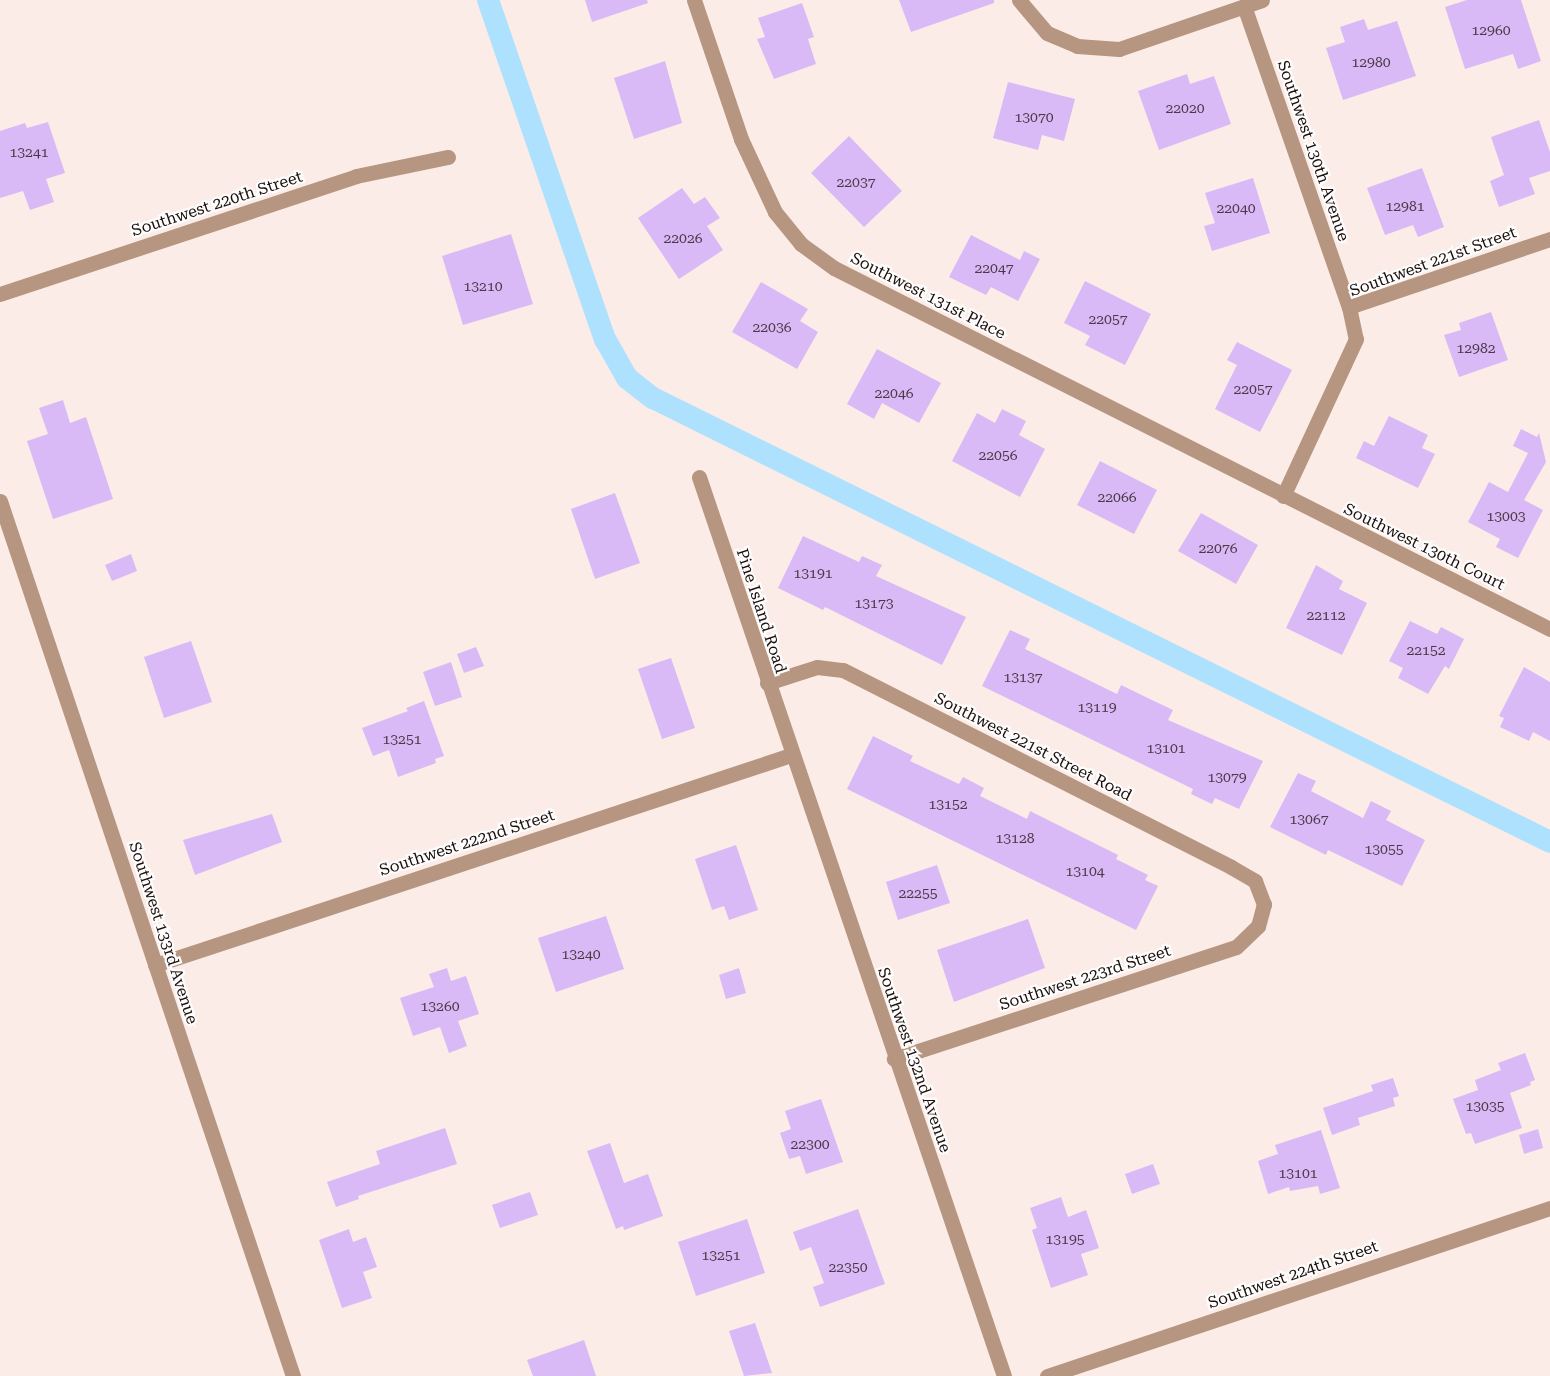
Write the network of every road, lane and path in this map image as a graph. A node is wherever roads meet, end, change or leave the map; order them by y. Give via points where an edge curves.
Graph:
1 (694, 0) edge
2 (1019, 0) edge
3 (1262, 0) edge
4 (1244, 6) junction
5 (448, 157) dead end
6 (1550, 239) edge
7 (0, 294) edge
8 (1349, 307) junction
9 (699, 477) dead end
10 (1283, 496) junction
11 (0, 501) edge
12 (1548, 623) edge
13 (767, 683) junction
14 (791, 756) junction
15 (1264, 904) joint
16 (155, 965) junction
17 (894, 1059) junction
18 (1550, 1208) edge
19 (293, 1376) edge
20 (1004, 1376) edge
21 (1047, 1376) edge

1 - 10 street, Southwest 131st Place via 741,139 775,212 801,244 834,268
2 - 4 street via 1047,33 1076,46 1119,49
3 - 4 street
4 - 8 street, Southwest 130th Avenue
5 - 7 street, Southwest 220th Street via 356,176
6 - 8 street, Southwest 221st Street
8 - 10 street, Southwest 221st Street via 1356,339
9 - 13 street, Pine Island Road
10 - 12 street, Southwest 130th Court
11 - 16 street, Southwest 133rd Avenue
13 - 14 street, Pine Island Road
13 - 15 street, Southwest 221st Street Road via 817,667 843,670 1231,867 1255,881
14 - 16 street, Southwest 222nd Street
14 - 17 street, Southwest 132nd Avenue
15 - 17 street, Southwest 223rd Street via 1258,926 1236,947
16 - 19 street, Southwest 133rd Avenue
17 - 20 street, Southwest 132nd Avenue
18 - 21 street, Southwest 224th Street

